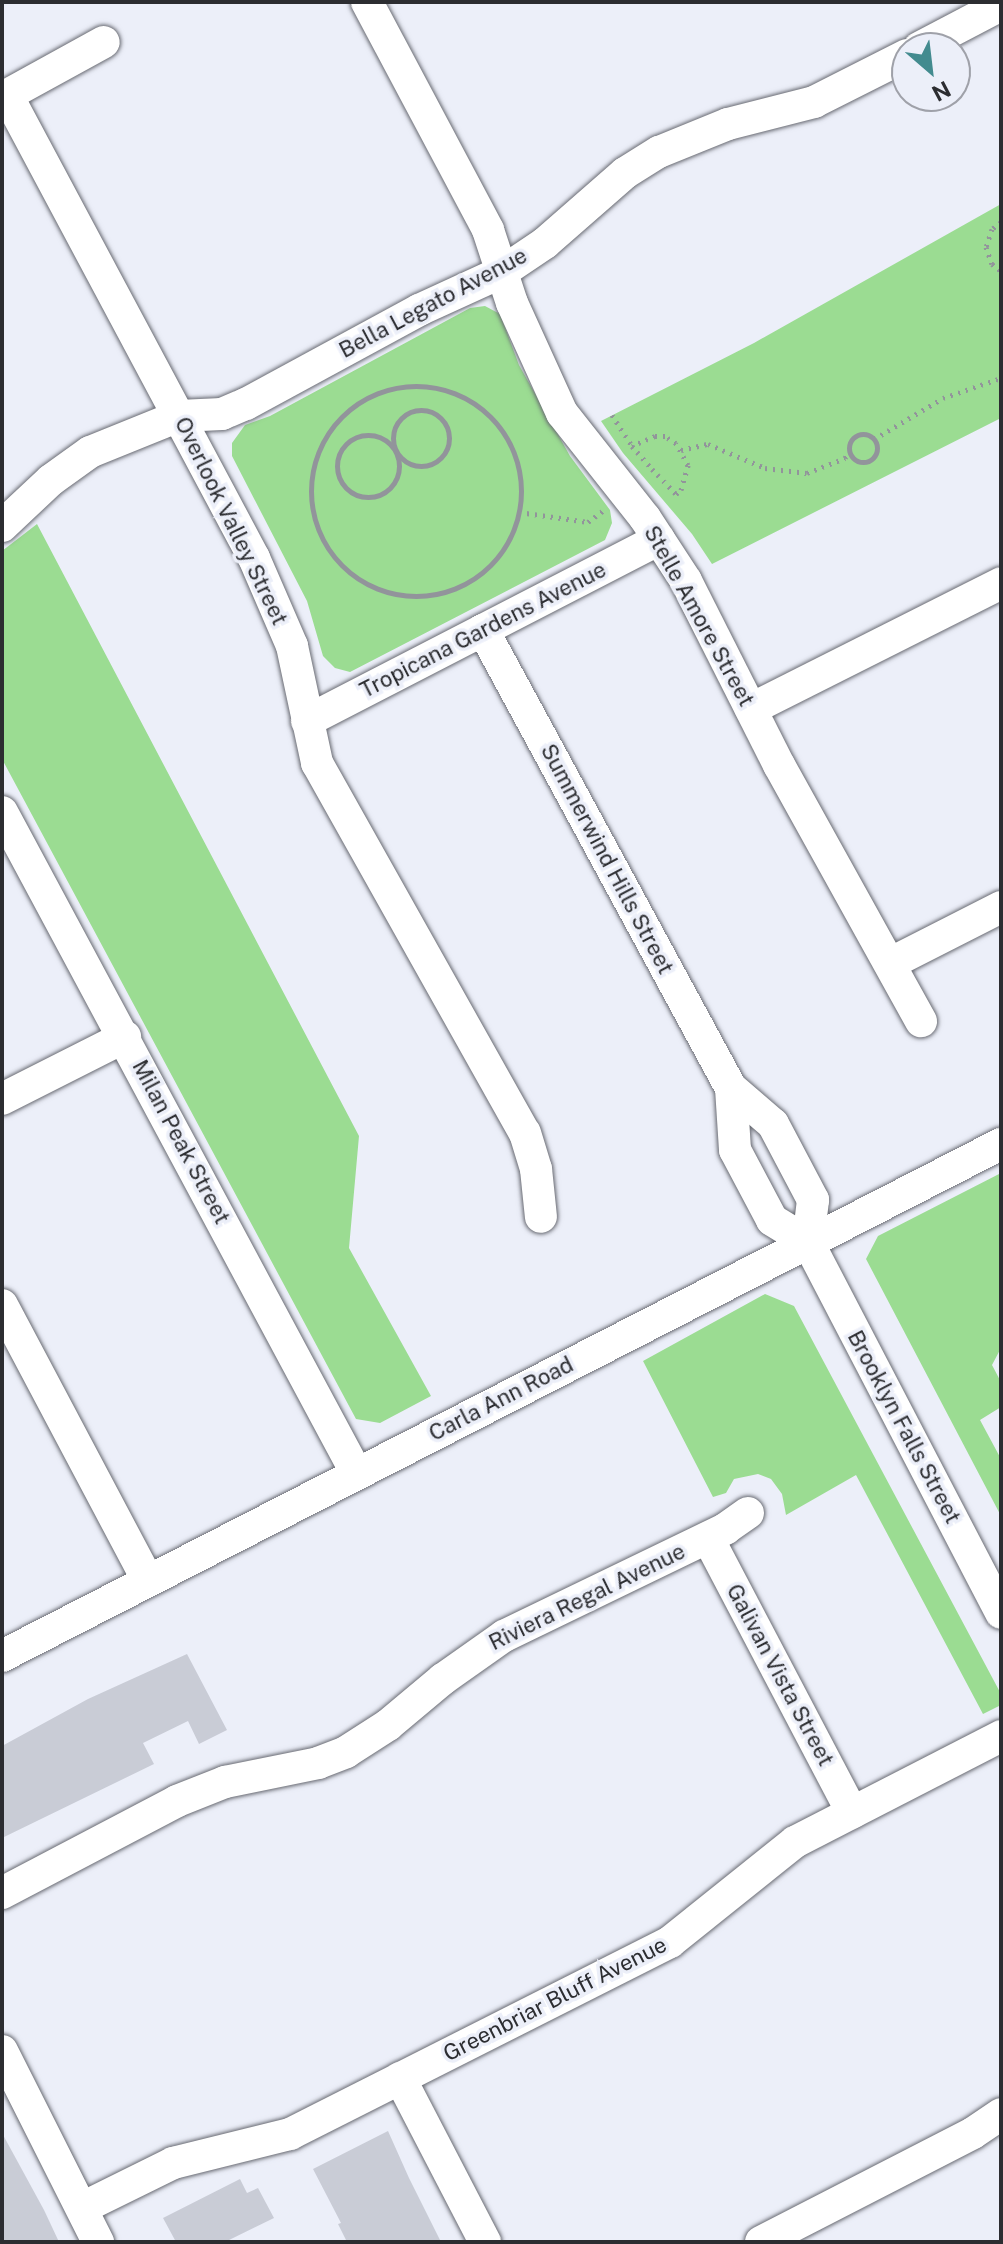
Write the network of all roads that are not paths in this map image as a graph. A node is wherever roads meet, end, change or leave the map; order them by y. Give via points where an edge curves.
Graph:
1 (367, 2) edge
2 (1001, 5) edge
3 (950, 32) edge
4 (104, 42) dead end
5 (891, 63) edge
6 (4, 96) edge
7 (502, 272) junction
8 (179, 416) junction
9 (2, 526) edge
10 (652, 528) junction
11 (1001, 583) edge
12 (483, 630) junction
13 (751, 709) junction
14 (307, 721) junction
15 (2, 812) edge
16 (1001, 907) edge
17 (891, 963) junction
18 (921, 1021) dead end
19 (125, 1037) junction
20 (731, 1088) junction
21 (2, 1099) edge
22 (1001, 1144) edge
23 (541, 1217) dead end
24 (808, 1242) junction
25 (2, 1305) edge
26 (357, 1474) junction
27 (748, 1513) dead end
28 (708, 1538) junction
29 (148, 1581) junction
30 (1001, 1613) edge
31 (2, 1656) edge
32 (1001, 1736) edge
33 (852, 1812) junction
34 (2, 1893) edge
35 (2, 2051) edge
36 (400, 2078) junction
37 (1001, 2114) edge
38 (82, 2208) junction
39 (98, 2242) edge
40 (485, 2242) edge
41 (761, 2242) edge

1 - 7 street, Stelle Amore Street via 488,230
2 - 3 street
4 - 6 street
5 - 7 street, Bella Legato Avenue via 814,102 728,124 659,152
6 - 8 street, Overlook Valley Street
7 - 8 street, Bella Legato Avenue via 419,310 246,404 222,414
7 - 10 street, Stelle Amore Street via 562,413
8 - 9 street, Bella Legato Avenue via 90,452
8 - 14 street, Overlook Valley Street via 292,646
10 - 12 street, Tropicana Gardens Avenue
10 - 13 street, Stelle Amore Street via 686,581
11 - 13 street
12 - 14 street, Tropicana Gardens Avenue
12 - 20 street, Summerwind Hills Street
13 - 17 street, Stelle Amore Street
14 - 23 street, Overlook Valley Street via 331,792 525,1133 536,1169
15 - 19 street, Milan Peak Street
16 - 17 street
17 - 18 street, Stelle Amore Street
19 - 21 street
19 - 26 street, Milan Peak Street
20 - 24 street, Summerwind Hills Street via 735,1150 772,1220
20 - 24 street, Summerwind Hills Street via 773,1124 813,1200
22 - 24 street, Carla Ann Road
24 - 26 street, Carla Ann Road
24 - 30 street, Brooklyn Falls Street
25 - 29 street
26 - 29 street, Carla Ann Road
27 - 28 street, Riviera Regal Avenue
28 - 33 street, Galivan Vista Street
28 - 34 street, Riviera Regal Avenue via 504,1636 346,1752 225,1782 177,1801
29 - 31 street, Carla Ann Road
32 - 33 street, Greenbriar Bluff Avenue
33 - 36 street, Greenbriar Bluff Avenue via 795,1842 670,1942
35 - 38 street
36 - 38 street, Greenbriar Bluff Avenue via 290,2134 173,2163
36 - 40 street
37 - 41 street
38 - 39 street

